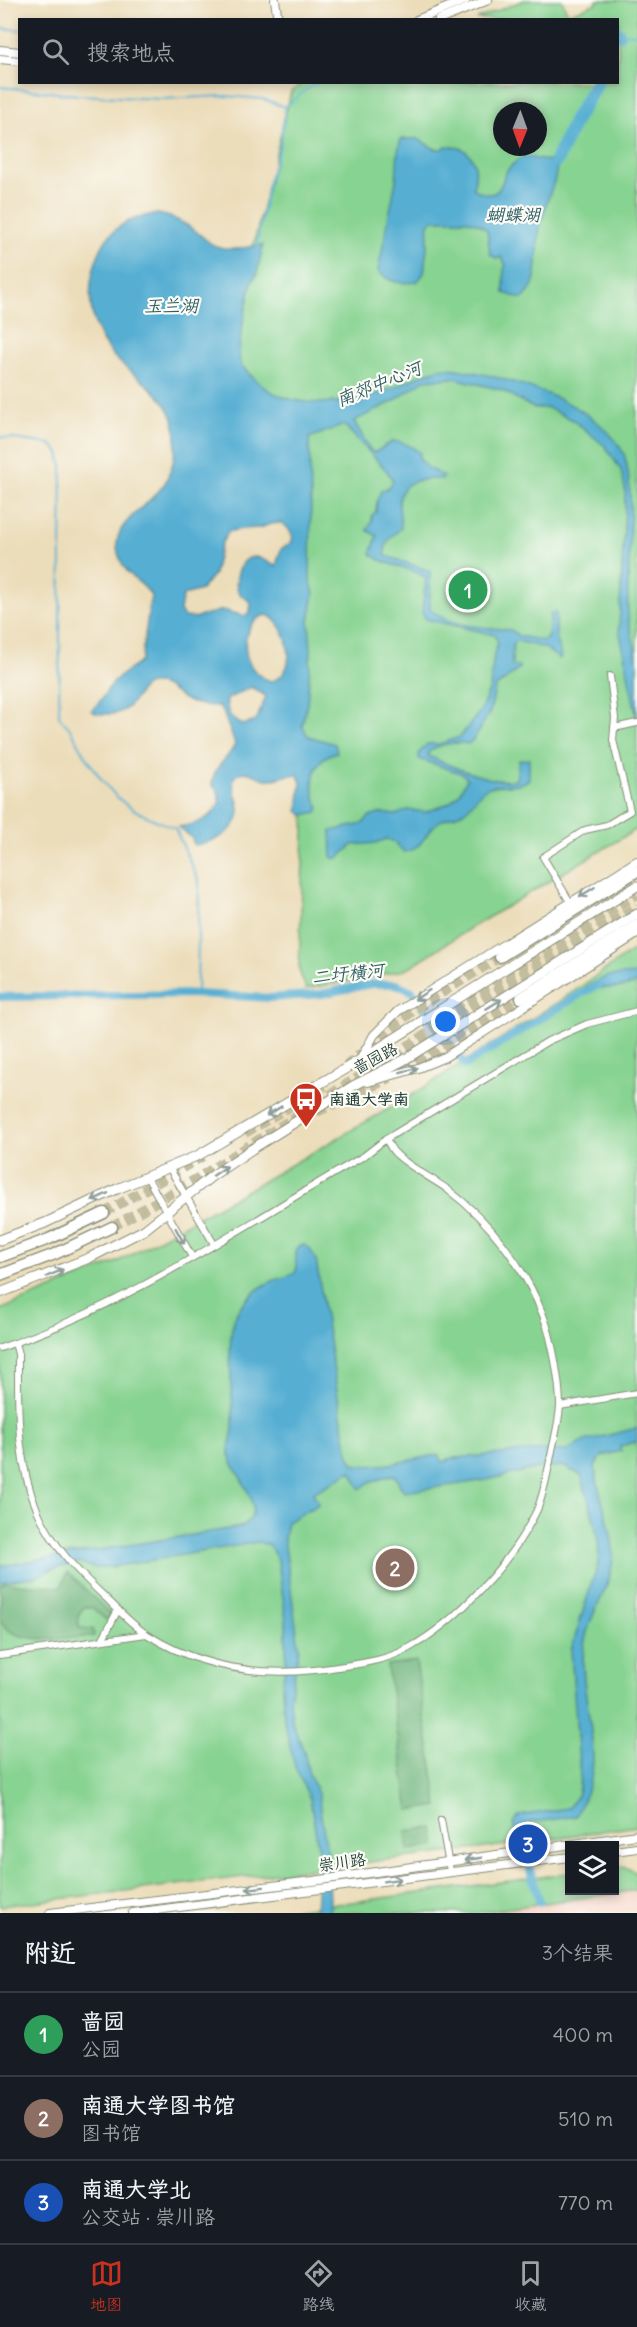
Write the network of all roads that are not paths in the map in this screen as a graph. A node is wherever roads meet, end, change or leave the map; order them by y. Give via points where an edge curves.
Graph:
1 (275, 0) edge
2 (466, 0) edge
3 (488, 0) edge
4 (278, 18) edge
5 (422, 18) edge
6 (444, 18) edge
7 (0, 50) edge
8 (18, 52) edge
9 (0, 59) edge
10 (18, 60) edge
11 (610, 676) dead end
12 (637, 723) edge
13 (614, 728) junction
14 (637, 861) edge
15 (637, 871) edge
16 (637, 886) edge
17 (570, 902) junction
18 (637, 914) edge
19 (637, 925) edge
20 (637, 934) edge
21 (500, 957) tunnel mouth
22 (521, 998) tunnel mouth
23 (637, 1011) edge
24 (360, 1060) junction
25 (353, 1086) junction
26 (386, 1139) junction
27 (170, 1169) junction
28 (147, 1178) junction
29 (186, 1197) junction
30 (104, 1213) tunnel mouth
31 (167, 1213) junction
32 (112, 1227) tunnel mouth
33 (0, 1240) edge
34 (214, 1244) junction
35 (0, 1257) edge
36 (192, 1257) junction
37 (0, 1275) edge
38 (0, 1293) edge
39 (15, 1343) junction
40 (0, 1348) edge
41 (637, 1394) edge
42 (560, 1406) junction
43 (118, 1610) junction
44 (146, 1634) junction
45 (102, 1640) junction
46 (0, 1655) edge
47 (441, 1820) dead end
48 (637, 1835) edge
49 (637, 1848) edge
50 (619, 1850) edge
51 (565, 1857) edge
52 (449, 1867) junction
53 (94, 1910) edge
54 (81, 1911) edge
55 (50, 1913) edge
56 (133, 1913) edge

1 - 4 main road
2 - 5 main road
3 - 6 main road
7 - 8 main road
9 - 10 main road
11 - 13 street
12 - 13 street
13 - 17 street via 613,740 630,812 607,825 585,830 543,857
14 -> 17 main road
15 - 21 highway
16 - 24 main road, 啬园路
17 -> 24 main road via 398,1011 374,1035
25 -> 18 main road, 啬园路 via 404,1060
19 - 22 highway
25 -> 20 main road via 445,1057
23 - 26 street via 587,1024 548,1041
24 -> 27 main road, 啬园路
29 -> 25 main road, 啬园路 via 252,1149
26 - 34 street via 364,1156
26 - 42 street via 396,1154 486,1222 509,1252 544,1317
27 - 28 main road, 啬园路
27 - 29 street
28 - 31 street
28 -> 33 main road, 啬园路
29 - 31 main road, 啬园路
29 - 34 street
30 - 35 highway
31 -> 36 street
38 -> 31 main road, 啬园路 via 112,1247
32 - 37 highway
34 - 36 street
36 - 39 street via 94,1311
39 - 40 street
39 - 43 street via 18,1427 24,1466 38,1511 71,1566
41 - 42 street
42 - 44 street via 536,1512 483,1587 409,1648 381,1659 301,1673 278,1673 231,1668 197,1659
43 - 44 street
43 - 45 street
44 - 45 street
45 - 46 street
47 - 52 street
48 -> 52 main road, 崇川路
49 - 50 main road
51 - 52 main road, 崇川路
52 -> 53 main road, 崇川路 via 333,1878
56 -> 52 main road, 崇川路 via 314,1891
53 - 54 main road, 崇川路
54 - 55 main road, 崇川路

